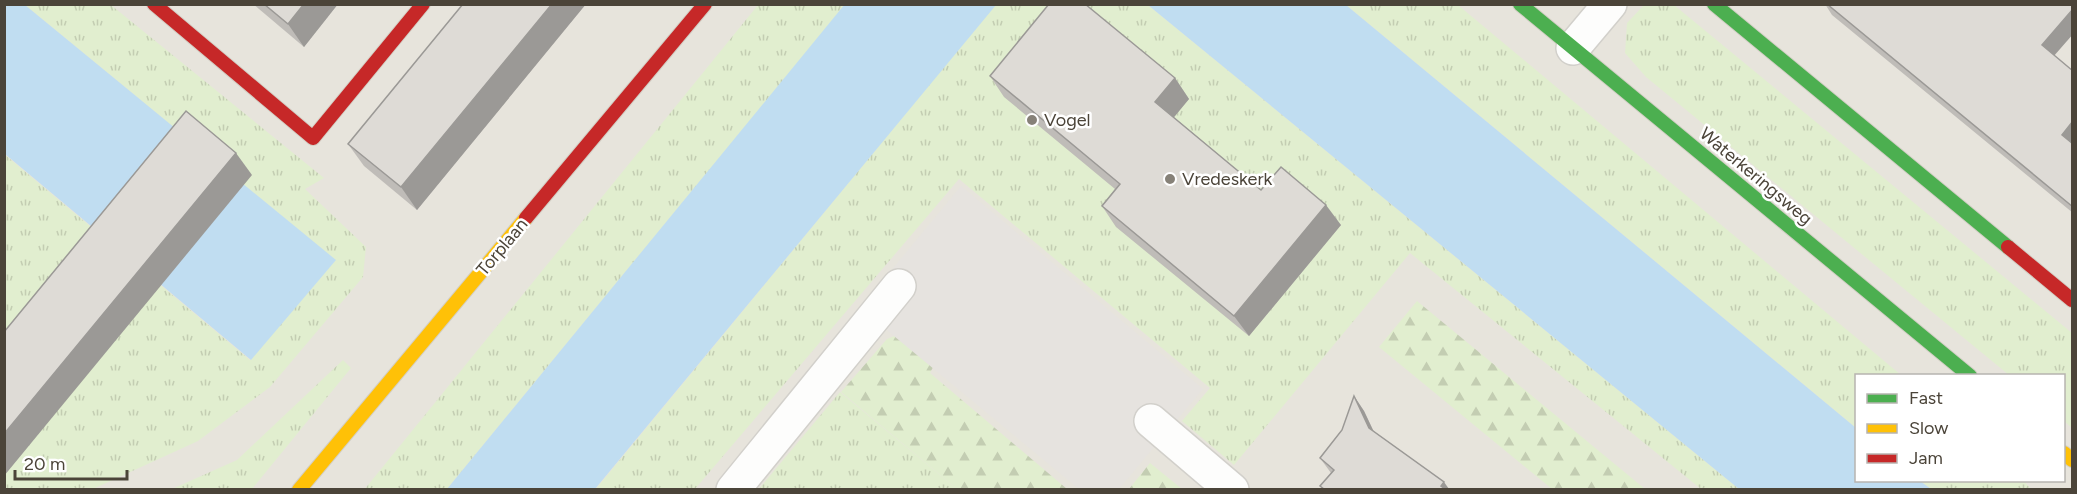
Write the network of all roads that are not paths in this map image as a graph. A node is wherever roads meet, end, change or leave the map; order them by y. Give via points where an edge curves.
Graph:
1 (154, 4) edge
2 (423, 4) edge
3 (705, 4) edge
4 (1520, 4) edge
5 (1610, 4) edge
6 (1714, 4) edge
7 (1573, 48) junction
8 (899, 286) dead end
9 (2073, 300) edge
10 (1969, 374) edge
11 (1151, 421) dead end
12 (299, 489) edge
13 (733, 489) edge
14 (1232, 489) edge

1 - 2 street via 313,138
3 - 12 street, Torplaan
4 - 7 street, Waterkeringsweg
5 - 7 street
6 - 9 street
7 - 10 street, Waterkeringsweg
8 - 13 street
11 - 14 street

